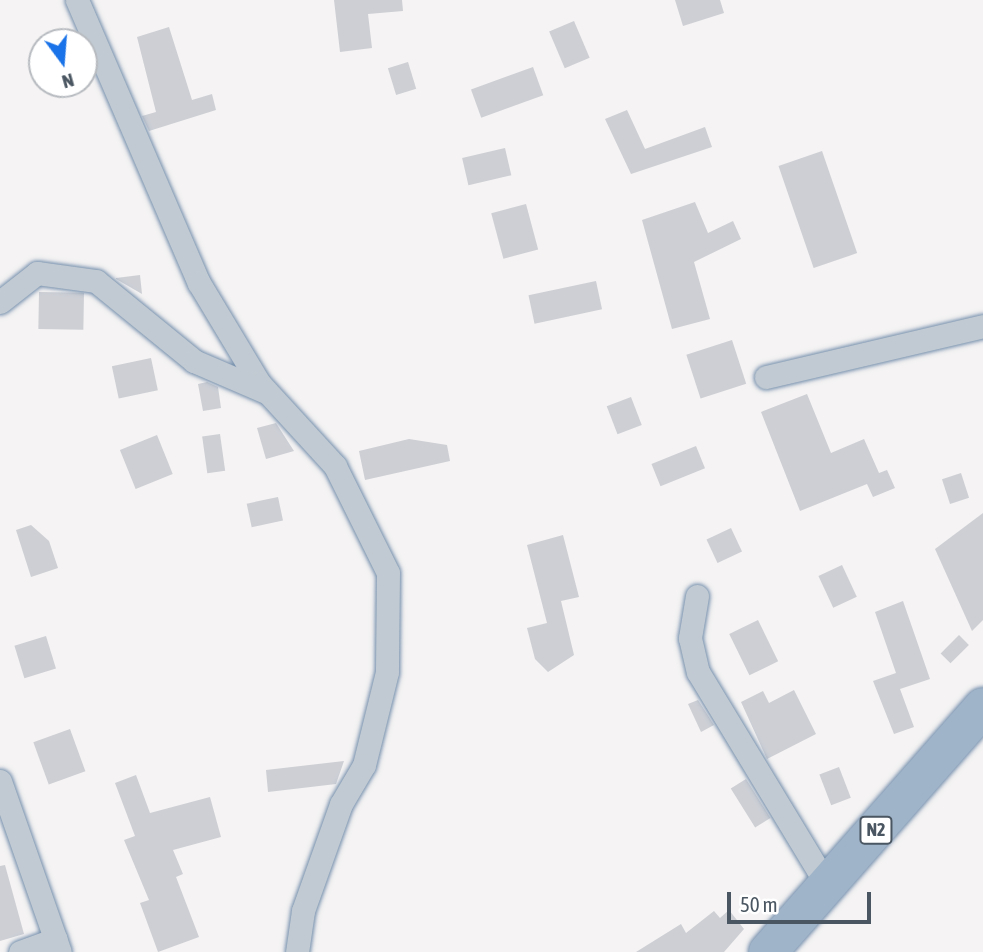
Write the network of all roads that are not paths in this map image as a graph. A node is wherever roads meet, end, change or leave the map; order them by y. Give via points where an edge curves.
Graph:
1 (76, 0) edge
2 (0, 302) edge
3 (983, 326) edge
4 (766, 377) dead end
5 (269, 394) junction
6 (697, 596) dead end
7 (983, 707) edge
8 (0, 781) edge
9 (827, 885) junction
10 (58, 945) edge
11 (20, 952) edge
12 (297, 952) edge
13 (768, 952) edge

1 - 5 street via 199,283
2 - 5 street via 37,273 96,281 194,361
3 - 4 street
5 - 12 street via 335,466 388,573 383,685 364,765 341,804 303,911
6 - 9 street via 690,638 698,672
7 - 9 highway, N2
8 - 10 street
9 - 13 highway, N2
10 - 11 street

